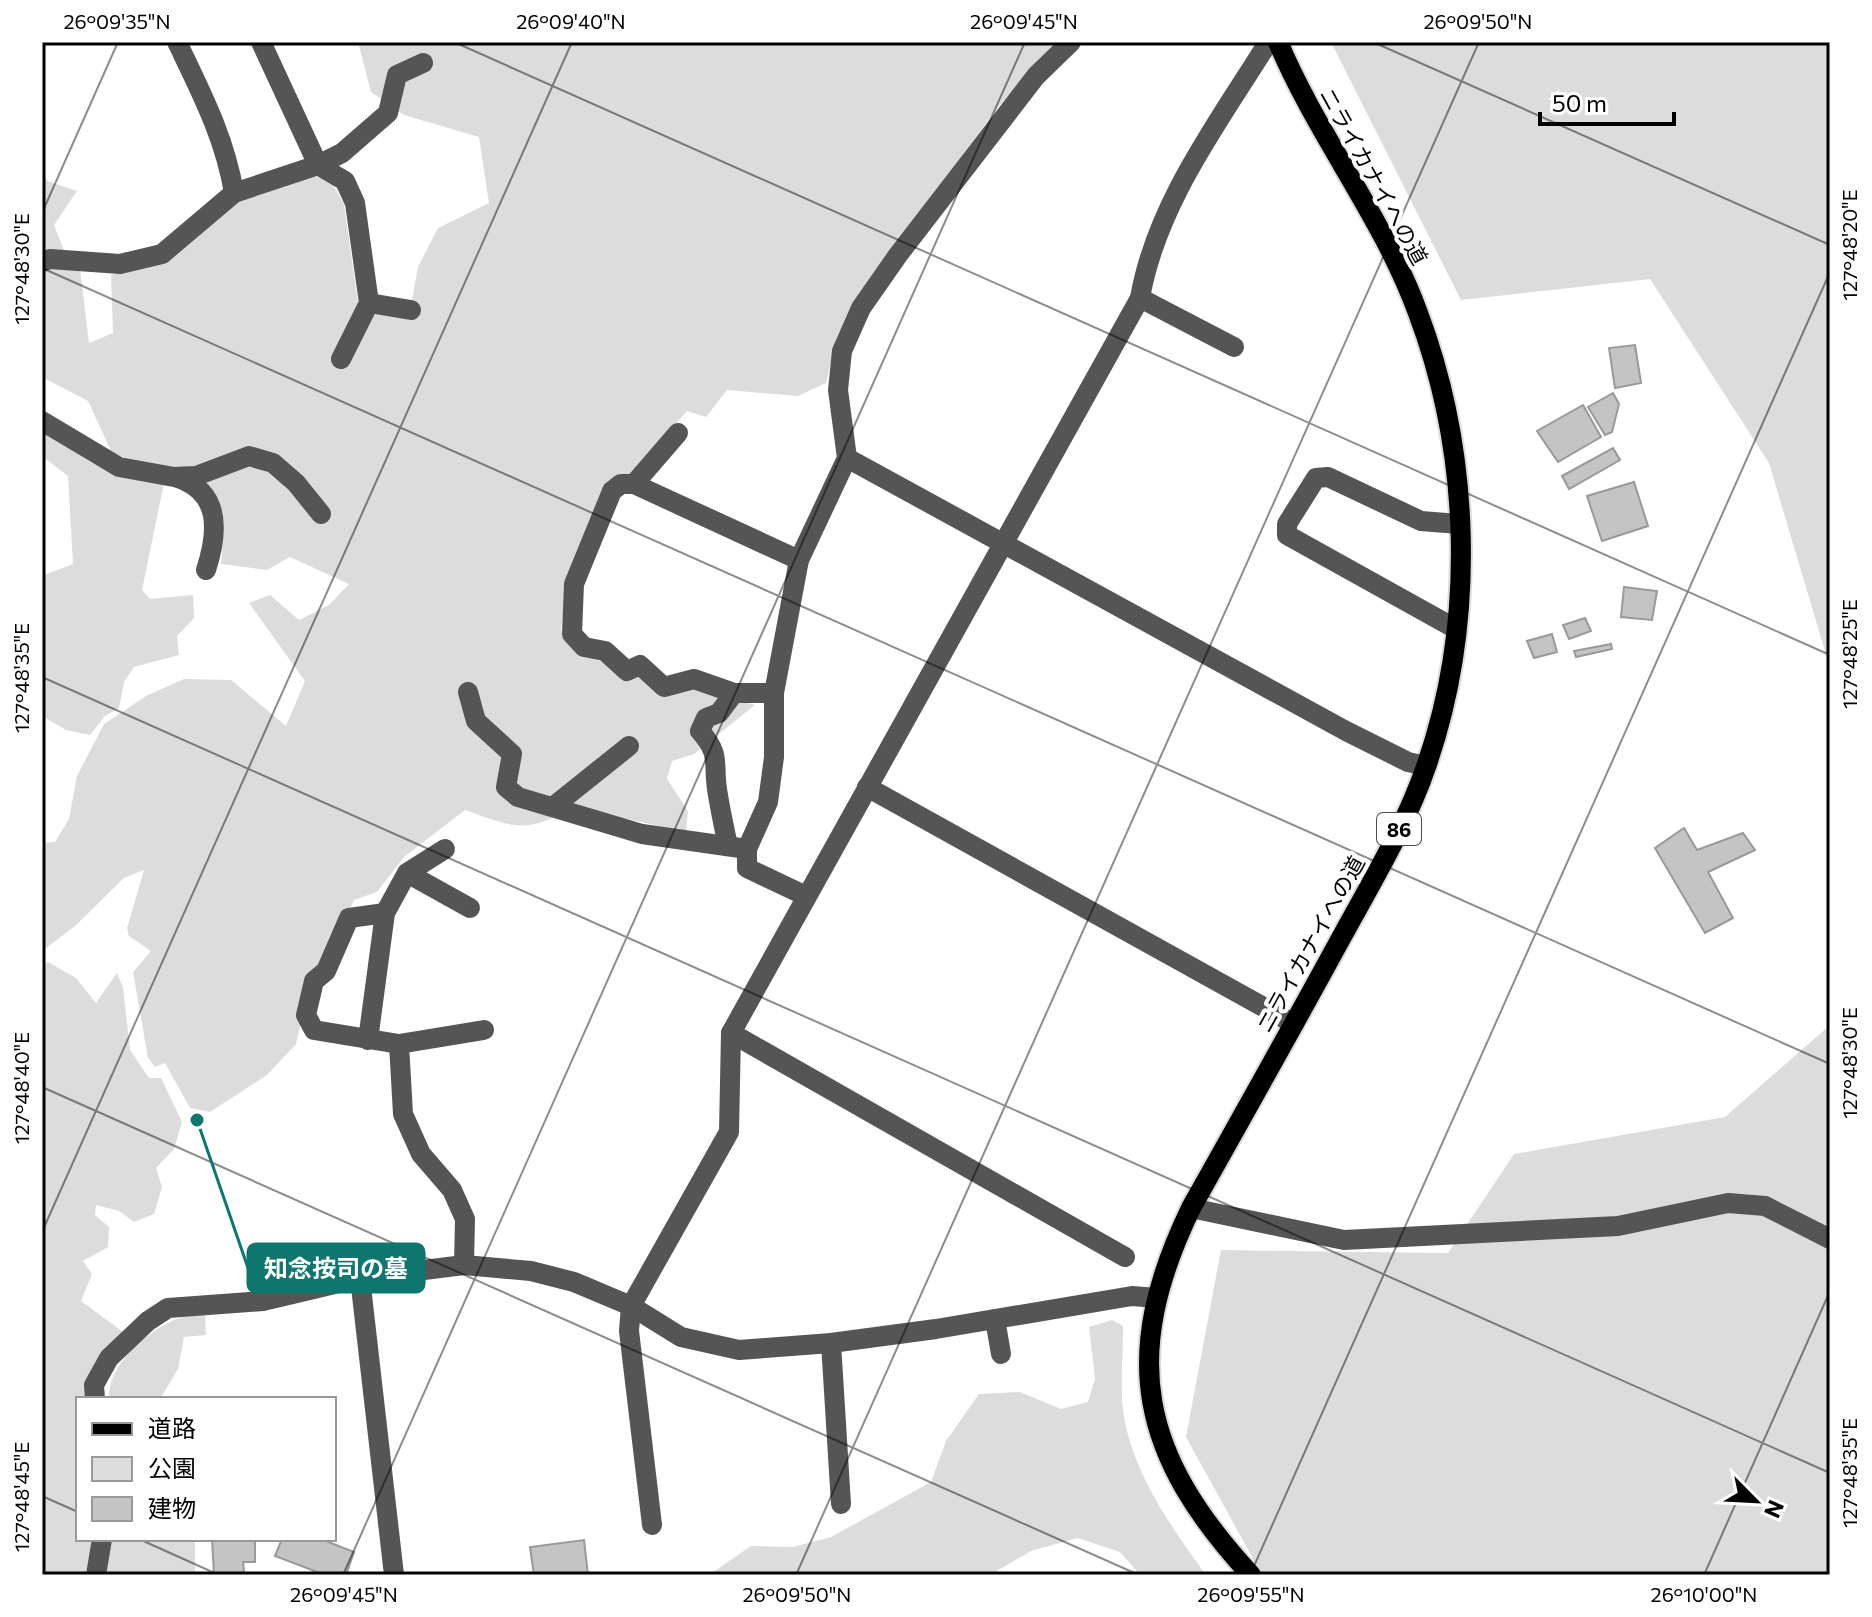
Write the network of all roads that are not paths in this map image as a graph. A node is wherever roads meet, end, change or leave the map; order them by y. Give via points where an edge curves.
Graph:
1 (177, 42) edge
2 (261, 42) edge
3 (1071, 42) edge
4 (1272, 42) edge
5 (1278, 42) edge
6 (423, 63) dead end
7 (318, 165) junction
8 (234, 193) junction
9 (42, 262) edge
10 (1140, 298) junction
11 (369, 303) junction
12 (411, 310) dead end
13 (1234, 347) dead end
14 (341, 359) dead end
15 (42, 421) edge
16 (678, 433) dead end
17 (847, 458) junction
18 (174, 477) junction
19 (634, 484) junction
20 (321, 514) dead end
21 (1459, 524) junction
22 (1003, 541) junction
23 (799, 560) junction
24 (206, 570) dead end
25 (1456, 629) junction
26 (468, 692) dead end
27 (734, 693) junction
28 (774, 693) junction
29 (629, 746) dead end
30 (1426, 766) junction
31 (867, 787) junction
32 (554, 806) junction
33 (738, 848) junction
34 (445, 849) dead end
35 (407, 873) junction
36 (806, 896) junction
37 (470, 908) dead end
38 (385, 913) junction
39 (1294, 1024) junction
40 (484, 1030) dead end
41 (731, 1033) junction
42 (368, 1040) junction
43 (399, 1044) junction
44 (1191, 1208) junction
45 (1830, 1239) edge
46 (1125, 1257) dead end
47 (464, 1265) junction
48 (360, 1278) junction
49 (1157, 1298) junction
50 (631, 1306) junction
51 (995, 1319) junction
52 (831, 1343) junction
53 (1001, 1354) dead end
54 (95, 1397) edge
55 (841, 1504) dead end
56 (652, 1525) dead end
57 (102, 1541) edge
58 (96, 1575) edge
59 (394, 1575) edge
60 (1251, 1575) edge

1 - 8 street via 216,123
2 - 7 street
3 - 17 street via 1036,76 861,308 842,351 838,390
4 - 10 street via 1185,175 1144,271
5 - 21 main road, ニライカナイへの道 / 86 via 1319,127 1396,258 1418,312 1438,371 1456,472
6 - 7 street via 397,75 388,113 342,153
7 - 8 street
7 - 11 street via 345,181 355,203
8 - 9 street via 162,254 120,264
10 - 13 street
10 - 22 street
11 - 12 street
11 - 14 street
15 - 18 street via 119,467
16 - 19 street
17 - 22 street
17 - 23 street
18 - 20 street via 196,476 249,456 273,463
18 - 24 street via 200,489 211,503 215,532
19 - 23 street
19 - 27 street via 612,491 574,584 572,634 584,647 605,651 627,671 640,665 664,687 694,679
21 - 25 main road, ニライカナイへの道 / 86
21 - 25 street via 1421,521 1328,477 1316,478 1287,524 1287,535
22 - 30 street via 1346,731
22 - 31 street
23 - 28 street
25 - 30 main road, ニライカナイへの道 / 86
26 - 32 street via 476,721 512,754 506,787 518,797
27 - 28 street
27 - 33 street via 719,713 706,718 700,731 718,761 716,783
28 - 33 street via 768,802
29 - 32 street
30 - 39 main road, ニライカナイへの道 / 86 via 1392,843
31 - 36 street
31 - 39 street
32 - 33 street via 642,834
33 - 36 street via 747,868
34 - 35 street
35 - 37 street
35 - 38 street
36 - 41 street
38 - 42 street
38 - 42 street via 349,918 326,971 314,981 306,1015 314,1030
39 - 44 main road, ニライカナイへの道 / 86
40 - 43 street
41 - 46 street
41 - 50 street via 729,1132
42 - 43 street
43 - 47 street via 403,1114 421,1154 452,1190 465,1219
44 - 45 street via 1344,1240 1618,1226 1728,1203 1765,1206
44 - 49 main road, ニライカナイへの道 / 86
47 - 48 street
47 - 50 street via 531,1271
48 - 54 street via 263,1301 168,1308 109,1358 94,1385
48 - 59 street
49 - 51 street via 1132,1296
49 - 60 main road, ニライカナイへの道 / 86 via 1150,1380 1161,1439 1185,1493
50 - 52 street via 681,1337 709,1346 739,1350
50 - 56 street via 629,1331
51 - 52 street
51 - 53 street
52 - 55 street
57 - 58 street

